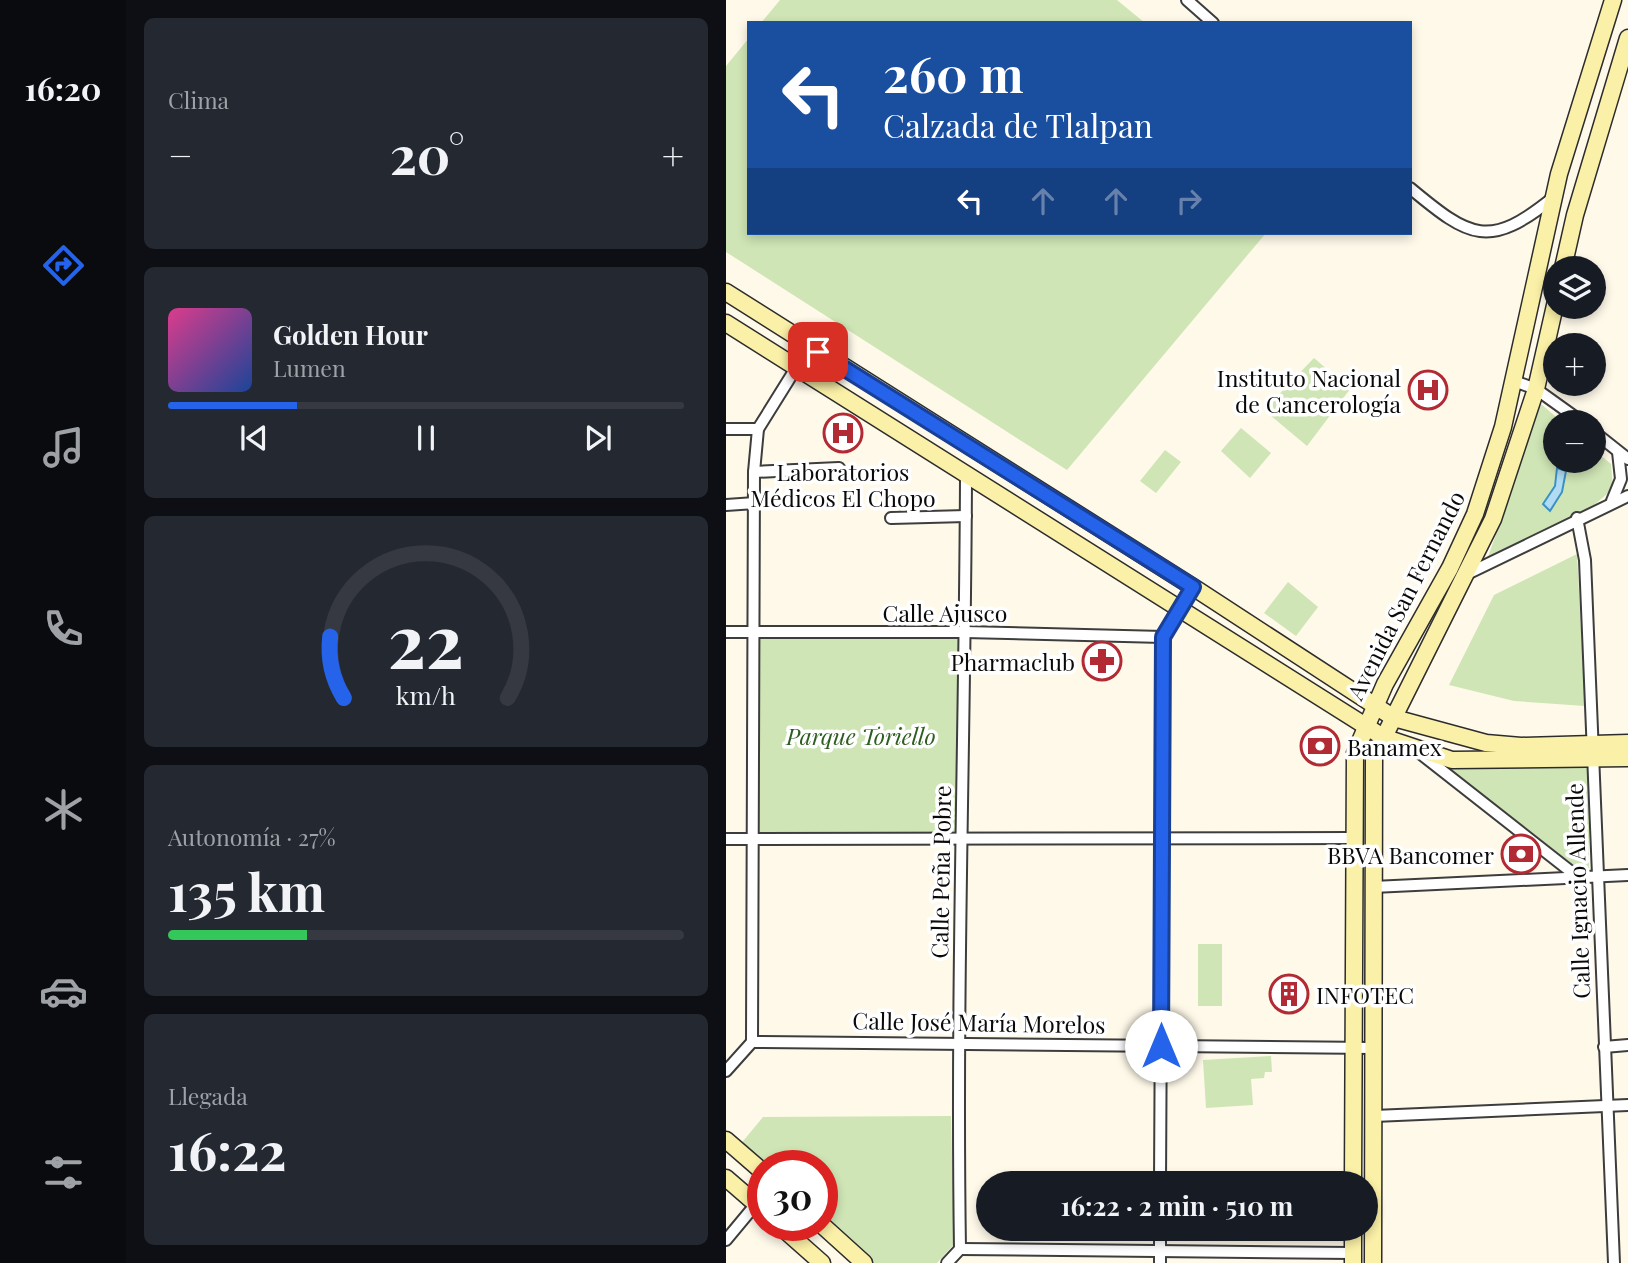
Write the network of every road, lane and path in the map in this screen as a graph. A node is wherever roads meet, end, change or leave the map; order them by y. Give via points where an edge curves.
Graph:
1 (1187, 0) edge
2 (1613, 0) edge
3 (1210, 21) edge
4 (1628, 38) edge
5 (1580, 106) junction
6 (1603, 122) junction
7 (1412, 190) edge
8 (1554, 197) junction
9 (1566, 256) edge
10 (726, 292) edge
11 (726, 323) edge
12 (1519, 354) junction
13 (1543, 354) joint
14 (796, 368) junction
15 (1514, 381) junction
16 (1536, 389) junction
17 (1565, 410) edge
18 (726, 429) edge
19 (758, 429) junction
20 (1606, 442) edge
21 (1623, 456) edge
22 (839, 468) dead end
23 (754, 472) junction
24 (966, 477) junction
25 (1628, 496) edge
26 (1612, 501) junction
27 (755, 503) junction
28 (726, 505) edge
29 (966, 516) junction
30 (890, 518) dead end
31 (1577, 518) junction
32 (1449, 568) junction
33 (1467, 576) junction
34 (1193, 587) junction
35 (1178, 610) junction
36 (726, 632) edge
37 (755, 632) junction
38 (965, 632) junction
39 (1163, 637) junction
40 (1374, 707) junction
41 (1394, 718) junction
42 (1364, 727) junction
43 (1383, 737) junction
44 (1628, 743) edge
45 (1414, 748) junction
46 (1593, 752) junction
47 (1628, 758) edge
48 (963, 836) junction
49 (1162, 838) junction
50 (1352, 838) junction
51 (726, 839) edge
52 (752, 839) junction
53 (1628, 874) edge
54 (1597, 877) junction
55 (1579, 878) junction
56 (1373, 887) junction
57 (752, 1042) junction
58 (957, 1042) junction
59 (1628, 1045) edge
60 (1161, 1046) junction
61 (1604, 1047) junction
62 (1354, 1048) junction
63 (1374, 1048) junction
64 (726, 1071) edge
65 (1628, 1105) edge
66 (1607, 1106) junction
67 (1374, 1116) junction
68 (726, 1140) edge
69 (747, 1158) edge
70 (1160, 1171) edge
71 (1354, 1171) edge
72 (726, 1178) edge
73 (747, 1196) edge
74 (747, 1219) edge
75 (838, 1239) edge
76 (726, 1240) edge
77 (797, 1241) edge
78 (1160, 1241) edge
79 (960, 1248) junction
80 (1160, 1251) junction
81 (1353, 1258) edge
82 (822, 1263) edge
83 (864, 1263) edge
84 (946, 1263) edge
85 (1160, 1263) edge
86 (1373, 1263) edge
87 (1614, 1263) edge

1 - 3 street
2 - 5 main road, Avenida San Fernando
4 - 6 main road
5 - 6 main road
5 - 8 main road, Avenida San Fernando
6 - 9 main road
7 - 8 street via 1468,230 1503,230
8 - 12 main road, Avenida San Fernando
10 - 34 main road
11 - 14 main road
12 - 13 main road via 1532,345
12 - 15 main road, Avenida San Fernando
13 - 16 main road, Avenida San Fernando
14 - 19 street
14 - 24 main road
15 - 16 street
15 - 32 main road, Avenida San Fernando via 1475,514
16 - 17 street
16 - 33 main road, Avenida San Fernando via 1493,519
18 - 19 street
19 - 23 street
20 - 21 street
21 - 26 street via 1621,479
22 - 23 street
23 - 27 street
24 - 29 street, Calle Peña Pobre
24 - 35 main road
25 - 26 street
26 - 31 street
27 - 28 street
27 - 37 street
29 - 30 street
29 - 38 street, Calle Peña Pobre
31 - 33 street
31 - 46 street, Calle Ignacio Allende via 1585,560
32 - 33 street
32 - 40 main road, Avenida San Fernando
33 - 41 main road, Avenida San Fernando
34 - 35 street
34 - 40 main road
35 - 39 street
35 - 42 main road
36 - 37 street, Calle Ajusco
37 - 38 street, Calle Ajusco
37 - 52 street
38 - 39 street, Calle Ajusco
38 - 48 street, Calle Peña Pobre
39 - 49 street
40 - 41 main road
40 - 42 main road, Avenida San Fernando
41 - 43 main road, Avenida San Fernando
41 - 46 main road via 1486,743
42 - 43 main road
42 - 50 main road, Avenida San Fernando via 1354,753
43 - 45 main road
43 - 56 main road, Avenida San Fernando via 1374,757
44 - 46 main road
45 - 46 main road via 1452,760
45 - 55 street
46 - 47 main road
46 - 54 street, Calle Ignacio Allende
48 - 49 street
48 - 52 street
48 - 58 street, Calle Peña Pobre
49 - 50 street
49 - 60 street
50 - 62 main road, Avenida San Fernando
51 - 52 street
52 - 57 street
53 - 54 street
54 - 55 street
54 - 61 street, Calle Ignacio Allende
55 - 56 street
56 - 63 main road, Avenida San Fernando
57 - 58 street, Calle José María Morelos
57 - 64 street
58 - 60 street, Calle José María Morelos
58 - 79 street, Calle Peña Pobre
59 - 61 street
60 - 62 street, Calle José María Morelos
60 - 70 street
61 - 66 street, Calle Ignacio Allende
62 - 63 street, Calle José María Morelos
62 - 71 main road, Avenida San Fernando
63 - 67 main road, Avenida San Fernando
65 - 66 street
66 - 67 street
66 - 87 street, Calle Ignacio Allende
67 - 86 main road, Avenida San Fernando
68 - 69 main road
72 - 73 main road
74 - 76 street
75 - 83 main road
77 - 82 main road
78 - 80 street
79 - 80 street
79 - 84 street
80 - 81 street
80 - 85 street

